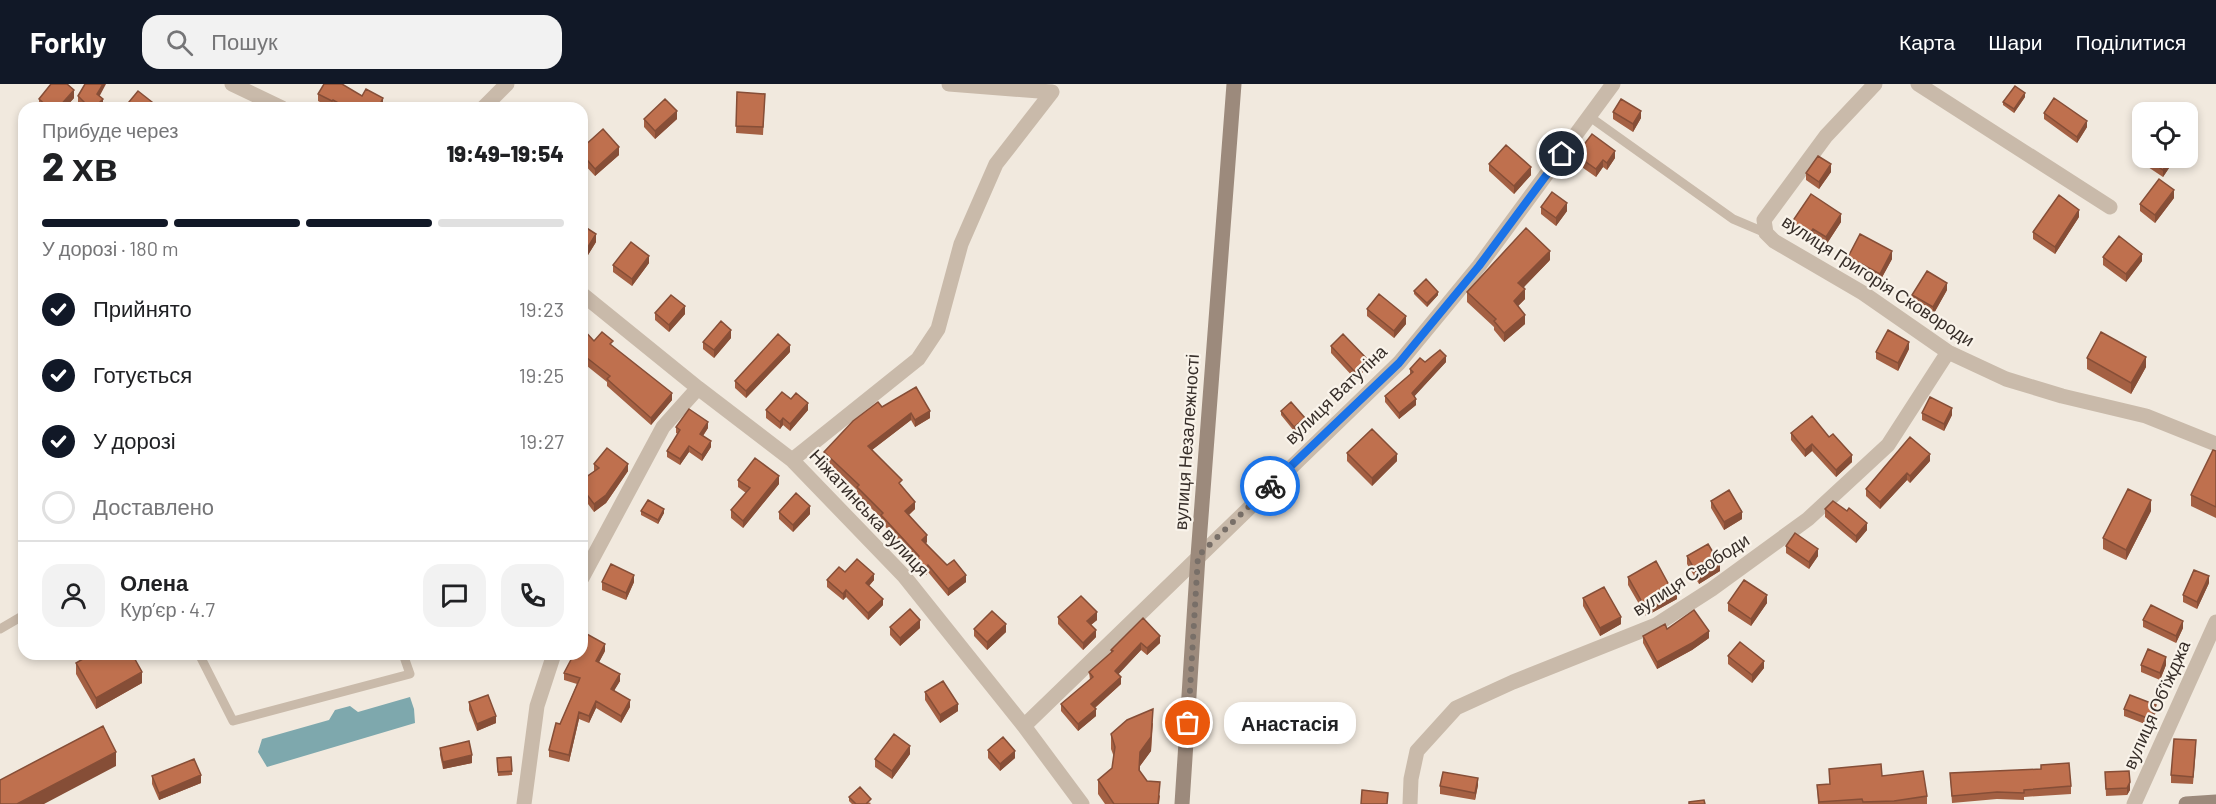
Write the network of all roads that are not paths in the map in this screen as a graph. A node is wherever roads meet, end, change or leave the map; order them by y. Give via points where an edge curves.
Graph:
1 (232, 84) edge
2 (507, 84) edge
3 (949, 84) edge
4 (1234, 84) edge
5 (1613, 84) edge
6 (1875, 84) edge
7 (1917, 84) edge
8 (1053, 88) edge
9 (270, 102) edge
10 (489, 102) edge
11 (1590, 117) junction
12 (2110, 207) dead end
13 (1766, 232) junction
14 (588, 299) edge
15 (1948, 352) junction
16 (698, 388) junction
17 (2216, 444) edge
18 (792, 460) junction
19 (1198, 556) junction
20 (588, 567) edge
21 (18, 618) edge
22 (2216, 622) edge
23 (0, 629) edge
24 (202, 660) edge
25 (405, 660) edge
26 (552, 660) edge
27 (1024, 726) junction
28 (2216, 802) edge
29 (524, 804) edge
30 (1082, 804) edge
31 (1182, 804) edge
32 (1410, 804) edge
33 (2134, 804) edge
34 (2186, 804) edge

1 - 9 street
2 - 10 street
3 - 8 street
4 - 19 street, вулиця Незалежності
5 - 11 street, вулиця Ватутіна
6 - 13 street, вулиця Григорія Сковороди via 1826,136 1782,195 1764,220
7 - 12 street
8 - 18 street via 996,164 961,244 938,329 918,359
11 - 13 lane via 1733,219
11 - 19 street, вулиця Ватутіна via 1479,266 1399,363
13 - 15 street, вулиця Григорія Сковороди via 1774,241 1863,293
14 - 16 street, Ніжатинська вулиця
15 - 17 street, вулиця Григорія Сковороди via 2006,379 2146,416
15 - 32 street, вулиця Свободи via 1888,445 1808,519 1712,589 1656,625 1456,708 1417,751
16 - 18 street, Ніжатинська вулиця
16 - 20 street via 663,428
18 - 27 street, Ніжатинська вулиця via 904,576
19 - 27 street, вулиця Ватутіна
19 - 31 street, вулиця Незалежності
21 - 23 lane
22 - 33 street, вулиця Обʼїжджа
24 - 25 lane via 233,721 410,674
26 - 29 street via 537,706
27 - 30 street, Ніжатинська вулиця
28 - 34 street

